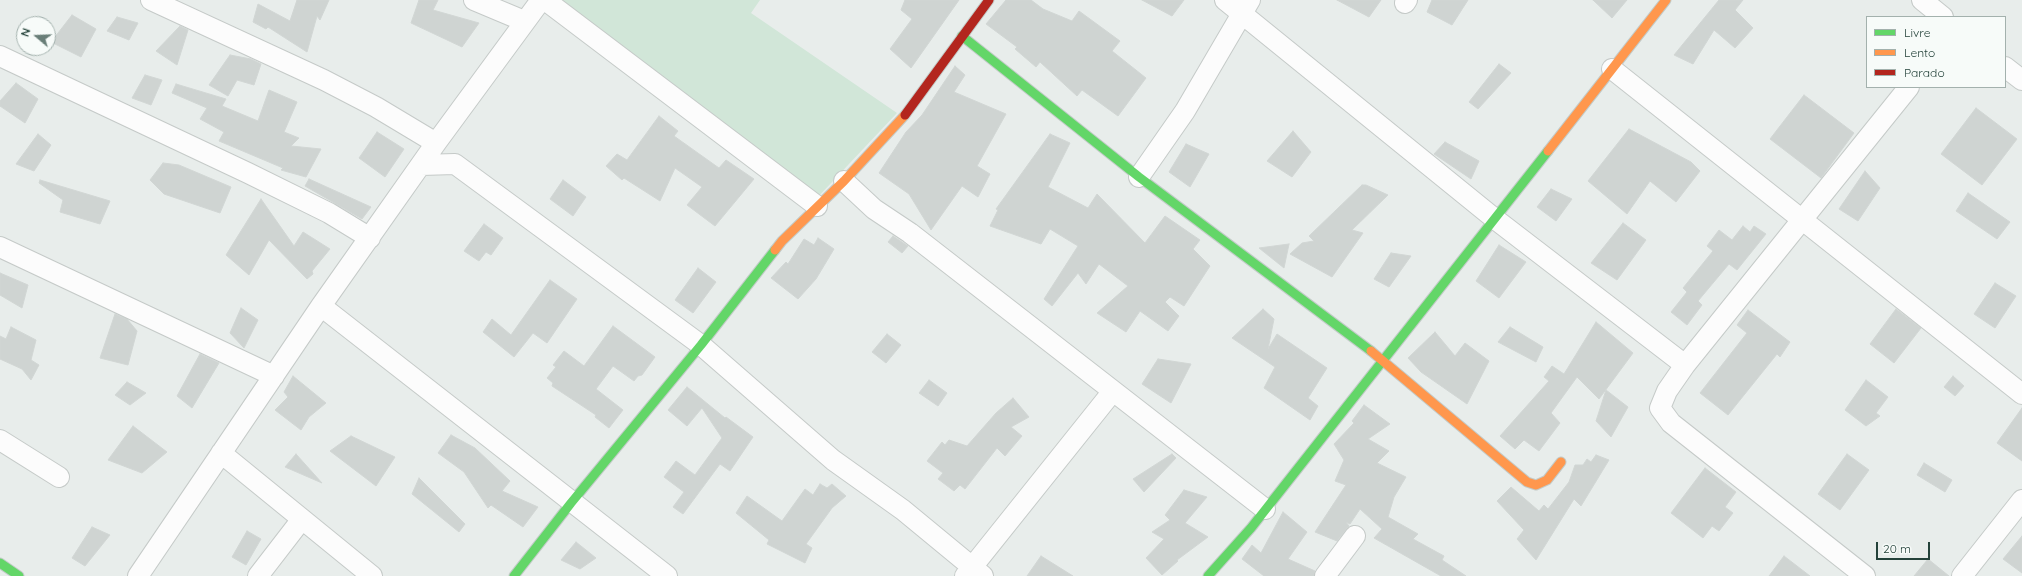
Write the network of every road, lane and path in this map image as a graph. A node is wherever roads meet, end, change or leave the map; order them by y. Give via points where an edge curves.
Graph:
1 (151, 0) edge
2 (474, 0) edge
3 (541, 0) edge
4 (545, 0) edge
5 (989, 0) edge
6 (1226, 0) edge
7 (1666, 0) edge
8 (1922, 0) edge
9 (1246, 7) edge
10 (1942, 16) edge
11 (524, 21) junction
12 (962, 36) junction
13 (0, 56) edge
14 (2006, 68) edge
15 (1612, 69) junction
16 (2022, 80) edge
17 (1908, 88) edge
18 (450, 126) junction
19 (436, 143) junction
20 (455, 164) junction
21 (422, 165) junction
22 (1139, 177) junction
23 (844, 182) junction
24 (817, 206) junction
25 (1495, 219) junction
26 (1801, 219) junction
27 (370, 238) junction
28 (0, 247) edge
29 (321, 306) junction
30 (701, 345) junction
31 (1384, 361) junction
32 (1685, 365) junction
33 (274, 376) junction
34 (1113, 391) junction
35 (2022, 394) edge
36 (0, 440) edge
37 (221, 453) junction
38 (1562, 462) dead end
39 (59, 476) dead end
40 (2022, 500) edge
41 (571, 503) junction
42 (1265, 509) junction
43 (302, 519) junction
44 (1355, 536) dead end
45 (0, 563) edge
46 (1844, 570) edge
47 (973, 573) edge
48 (19, 576) edge
49 (138, 576) edge
50 (258, 576) edge
51 (372, 576) edge
52 (514, 576) edge
53 (667, 576) edge
54 (1208, 576) edge
55 (1325, 576) edge
56 (1865, 576) edge
57 (1962, 576) edge

1 - 19 street via 330,83
2 - 11 street
3 - 11 street
4 - 24 street
5 - 12 street
6 - 9 street
7 - 15 street
8 - 10 street
9 - 22 street via 1186,111
9 - 25 street
11 - 18 street
12 - 22 street
12 - 23 street via 912,108
13 - 27 street via 248,173
14 - 16 street
15 - 25 street
15 - 26 street
17 - 26 street
18 - 19 street
18 - 20 street
19 - 21 street
20 - 21 street
20 - 30 street
21 - 27 street
22 - 31 street
23 - 24 street
23 - 34 street via 874,209 910,233
24 - 30 street via 782,241
25 - 31 street
25 - 32 street
26 - 32 street
26 - 35 street
27 - 29 street
28 - 33 street
29 - 33 street
29 - 41 street
30 - 41 street
30 - 47 street via 833,460 903,510
31 - 38 street via 1526,482 1536,485 1547,480
31 - 42 street
32 - 46 street via 1667,391 1660,408 1671,423
33 - 37 street
34 - 42 street
34 - 47 street
36 - 39 street
37 - 43 street
37 - 49 street
40 - 57 street
41 - 52 street
41 - 53 street
42 - 54 street
43 - 50 street
43 - 51 street
44 - 55 street
45 - 48 street
46 - 56 street

